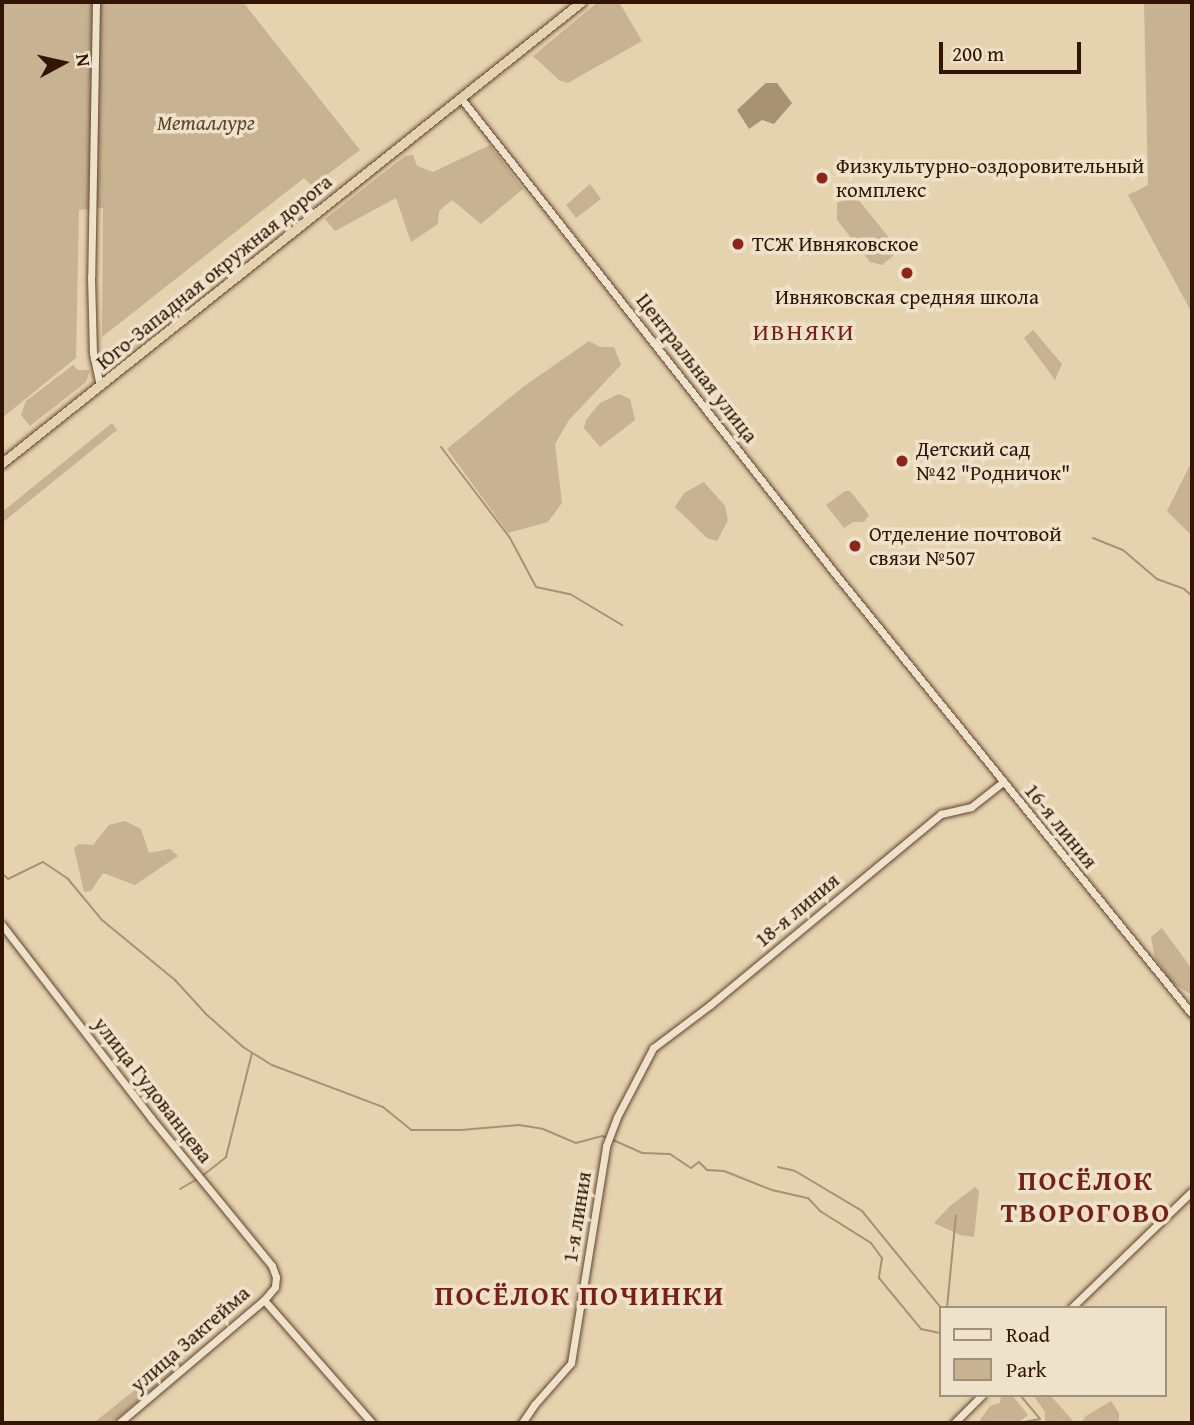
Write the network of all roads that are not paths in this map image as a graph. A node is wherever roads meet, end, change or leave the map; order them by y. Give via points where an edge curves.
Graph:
1 (96, 2) edge
2 (581, 2) edge
3 (460, 97) junction
4 (100, 385) junction
5 (2, 463) edge
6 (905, 660) joint
7 (1003, 782) junction
8 (2, 925) edge
9 (1192, 1014) edge
10 (634, 1088) joint
11 (1192, 1191) edge
12 (276, 1277) joint
13 (264, 1300) junction
14 (1073, 1306) edge
15 (980, 1397) edge
16 (119, 1423) edge
17 (372, 1423) edge
18 (522, 1423) edge
19 (954, 1423) edge

1 - 4 street via 90,277 93,353
2 - 3 highway
3 - 4 highway, Юго-Западная окружная дорога
3 - 6 street, Центральная улица
4 - 5 highway, Юго-Западная окружная дорога
6 - 7 street, 16-я линия
7 - 9 street, 16-я линия
7 - 10 street, 18-я линия via 971,807 941,814 653,1048
8 - 12 street, улица Гудованцева via 272,1266
10 - 18 street, 1-я линия via 609,1138 571,1363
11 - 14 street
12 - 13 street, улица Закгейма via 275,1287
13 - 16 street, улица Закгейма
13 - 17 street
15 - 19 street

